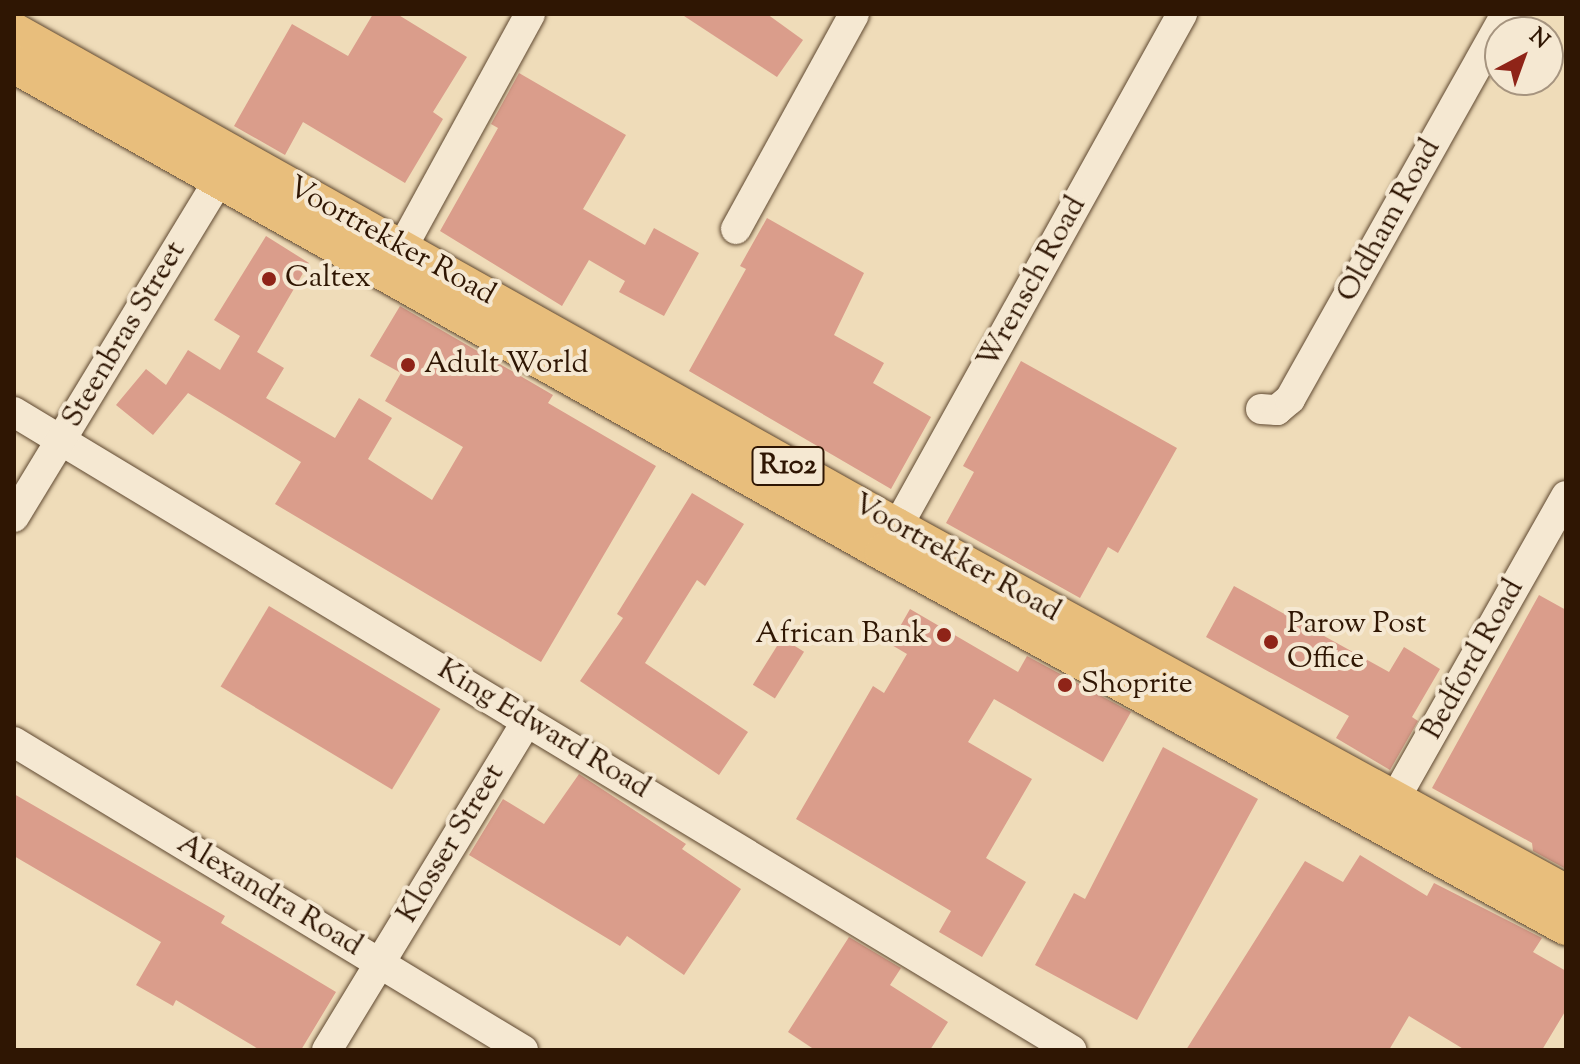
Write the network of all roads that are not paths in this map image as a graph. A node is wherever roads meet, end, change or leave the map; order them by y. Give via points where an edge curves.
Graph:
1 (530, 14) edge
2 (854, 14) edge
3 (1182, 14) edge
4 (1506, 14) edge
5 (14, 32) edge
6 (14, 64) edge
7 (228, 164) junction
8 (736, 229) dead end
9 (395, 260) junction
10 (1261, 409) dead end
11 (14, 412) edge
12 (61, 440) junction
13 (1566, 496) edge
14 (14, 517) edge
15 (890, 540) junction
16 (527, 721) junction
17 (14, 742) edge
18 (1388, 811) junction
19 (1566, 894) edge
20 (1566, 926) edge
21 (380, 963) junction
22 (327, 1050) edge
23 (523, 1050) edge
24 (1071, 1050) edge

1 - 9 street
2 - 8 street
3 - 15 street, Wrensch Road
4 - 10 street, Oldham Road via 1290,399 1277,410
5 - 7 main road, Voortrekker Road / R102
6 - 7 main road, Voortrekker Road / R102
7 - 9 main road, Voortrekker Road / R102
7 - 12 street, Steenbras Street
9 - 15 main road, Voortrekker Road / R102
11 - 12 street, King Edward Road
12 - 14 street, Steenbras Street
12 - 16 street, King Edward Road
13 - 18 street, Bedford Road
15 - 18 main road, Voortrekker Road / R102
16 - 21 street, Klosser Street
16 - 24 street, King Edward Road
17 - 21 street, Alexandra Road
18 - 19 main road, Voortrekker Road / R102
18 - 20 main road, Voortrekker Road / R102
21 - 22 street, Klosser Street
21 - 23 street, Alexandra Road

